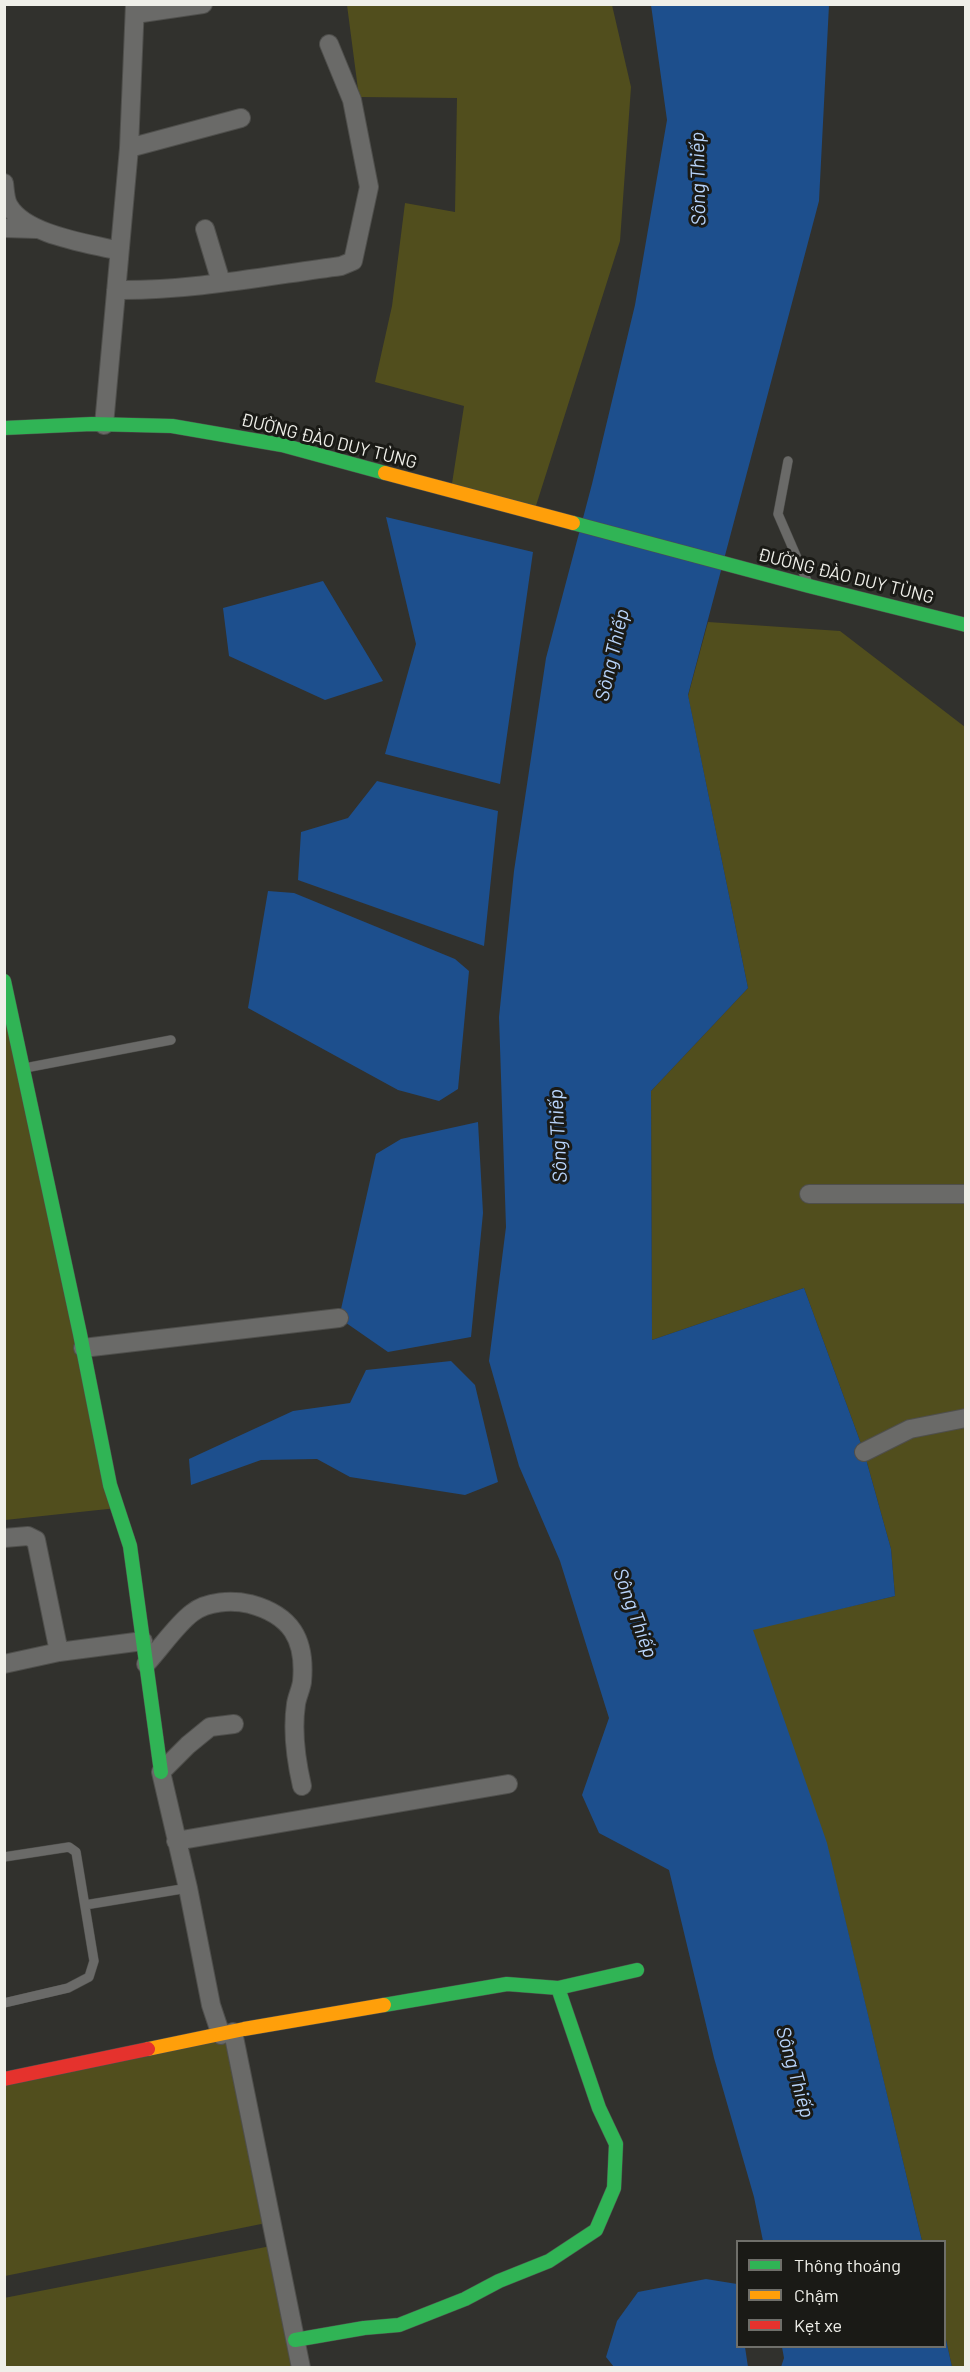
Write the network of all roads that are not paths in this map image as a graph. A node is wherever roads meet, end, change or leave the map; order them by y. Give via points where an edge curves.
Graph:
1 (203, 4) edge
2 (135, 9) edge
3 (329, 44) dead end
4 (241, 118) dead end
5 (129, 147) junction
6 (4, 183) edge
7 (4, 228) edge
8 (39, 229) junction
9 (205, 229) dead end
10 (119, 252) junction
11 (221, 282) junction
12 (116, 290) junction
13 (104, 425) junction
14 (4, 428) edge
15 (788, 460) dead end
16 (809, 586) junction
17 (966, 625) edge
18 (4, 981) edge
19 (171, 1040) dead end
20 (23, 1068) junction
21 (809, 1194) dead end
22 (966, 1194) edge
23 (339, 1318) dead end
24 (83, 1348) junction
25 (966, 1418) edge
26 (864, 1452) dead end
27 (4, 1539) edge
28 (143, 1641) junction
29 (58, 1653) junction
30 (4, 1664) edge
31 (146, 1664) junction
32 (234, 1724) dead end
33 (161, 1772) junction
34 (508, 1784) dead end
35 (302, 1786) dead end
36 (176, 1840) junction
37 (4, 1857) edge
38 (188, 1888) junction
39 (85, 1905) junction
40 (637, 1970) dead end
41 (558, 1988) junction
42 (4, 2003) edge
43 (227, 2033) junction
44 (4, 2079) edge
45 (295, 2340) junction
46 (301, 2367) edge

1 - 2 street
2 - 5 street
3 - 11 street via 352,100 369,188 353,261 341,266
4 - 5 street
5 - 10 street
6 - 8 street via 8,205 20,219
7 - 8 street
8 - 10 street
9 - 11 street
10 - 12 street
11 - 12 street
12 - 13 street
13 - 14 street, ĐƯỜNG ĐÀO DUY TÙNG
13 - 16 street, ĐƯỜNG ĐÀO DUY TÙNG via 172,426 282,445
15 - 16 lane via 778,514
16 - 17 street, ĐƯỜNG ĐÀO DUY TÙNG
18 - 20 street
19 - 20 lane
20 - 24 street
21 - 22 street
23 - 24 street
24 - 28 street via 110,1485 130,1546
25 - 26 street via 910,1429
27 - 29 street via 28,1536 36,1540
28 - 29 street
28 - 31 street
29 - 30 street
31 - 33 street
31 - 35 street via 193,1612 217,1602 248,1604 283,1618 295,1630 300,1648 302,1682 295,1731
32 - 33 street via 210,1727
33 - 36 street
34 - 36 street
36 - 38 street
37 - 39 lane via 69,1847 76,1852
38 - 39 lane
38 - 43 street via 211,2005
39 - 42 lane via 94,1961 89,1977 68,1988
40 - 41 street
41 - 43 street via 507,1984
41 - 45 street via 599,2108 616,2144 614,2188 596,2230 549,2261 399,2325
43 - 44 street
43 - 45 street
45 - 46 street

